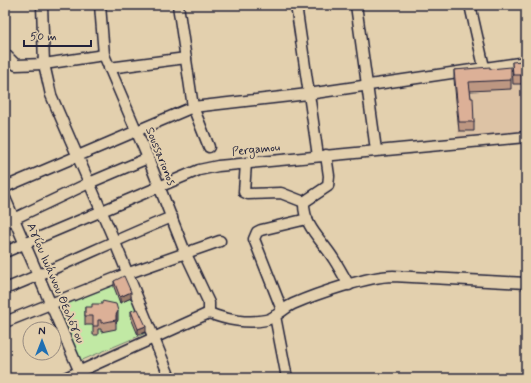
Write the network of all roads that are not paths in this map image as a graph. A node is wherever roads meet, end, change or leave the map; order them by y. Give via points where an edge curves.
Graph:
1 (42, 5) edge
2 (100, 5) edge
3 (178, 5) edge
4 (296, 5) edge
5 (356, 5) edge
6 (470, 5) edge
7 (5, 54) edge
8 (104, 55) junction
9 (186, 58) junction
10 (526, 62) edge
11 (44, 64) junction
12 (484, 67) junction
13 (109, 68) junction
14 (367, 85) junction
15 (308, 94) junction
16 (193, 107) junction
17 (137, 132) junction
18 (526, 137) edge
19 (209, 147) dead end
20 (376, 150) junction
21 (78, 156) junction
22 (322, 156) junction
23 (148, 158) junction
24 (246, 163) junction
25 (89, 183) junction
26 (5, 187) edge
27 (160, 188) junction
28 (5, 198) edge
29 (304, 202) junction
30 (102, 212) junction
31 (172, 217) junction
32 (307, 219) junction
33 (10, 221) edge
34 (114, 240) junction
35 (220, 241) dead end
36 (25, 243) junction
37 (5, 252) edge
38 (185, 252) junction
39 (126, 274) junction
40 (39, 276) junction
41 (526, 283) edge
42 (349, 286) junction
43 (5, 289) edge
44 (51, 304) junction
45 (209, 313) junction
46 (279, 313) junction
47 (5, 322) edge
48 (153, 337) junction
49 (81, 375) edge
50 (65, 378) edge
51 (170, 378) edge
52 (287, 378) edge

1 - 11 street
2 - 8 street, Soussarionos
3 - 9 street
4 - 15 street
5 - 14 street
6 - 12 street
7 - 11 street via 16,65
8 - 11 street
8 - 13 street, Soussarionos
9 - 13 street
9 - 16 street
10 - 12 street
11 - 21 street via 51,95
12 - 14 street
13 - 17 street, Soussarionos
14 - 15 street
14 - 20 street
15 - 16 street
15 - 22 street
16 - 17 street
16 - 19 street
17 - 21 street
17 - 23 street, Soussarionos
18 - 20 street, Pergamou
20 - 22 street, Pergamou
21 - 25 street
21 - 26 street
22 - 24 street, Pergamou
22 - 29 street via 329,176 328,186
23 - 25 street
23 - 27 street, Soussarionos
24 - 27 street, Pergamou via 199,170
24 - 29 street via 244,192 281,193
25 - 30 street
25 - 33 street
27 - 30 street, Pergamou
27 - 31 street, Soussarionos
28 - 33 street, Αγίου Ιωάννου Θεολόγου
29 - 32 street
30 - 34 street
30 - 36 street, Pergamou
31 - 34 street
31 - 38 street, Soussarionos
32 - 42 street
32 - 46 street via 261,230 254,239
33 - 36 street, Αγίου Ιωάννου Θεολόγου
34 - 39 street
34 - 40 street
35 - 38 street
36 - 37 street, Pergamou
36 - 40 street, Αγίου Ιωάννου Θεολόγου
38 - 39 street
38 - 45 street, Soussarionos via 209,303
39 - 44 street
39 - 48 street
40 - 43 street
40 - 44 street, Αγίου Ιωάννου Θεολόγου
41 - 42 street via 386,276
42 - 46 street via 307,298
44 - 47 street
44 - 49 street, Αγίου Ιωάννου Θεολόγου
45 - 46 street via 223,319 267,320
45 - 48 street
46 - 52 street
48 - 49 street
48 - 51 street
49 - 50 street

